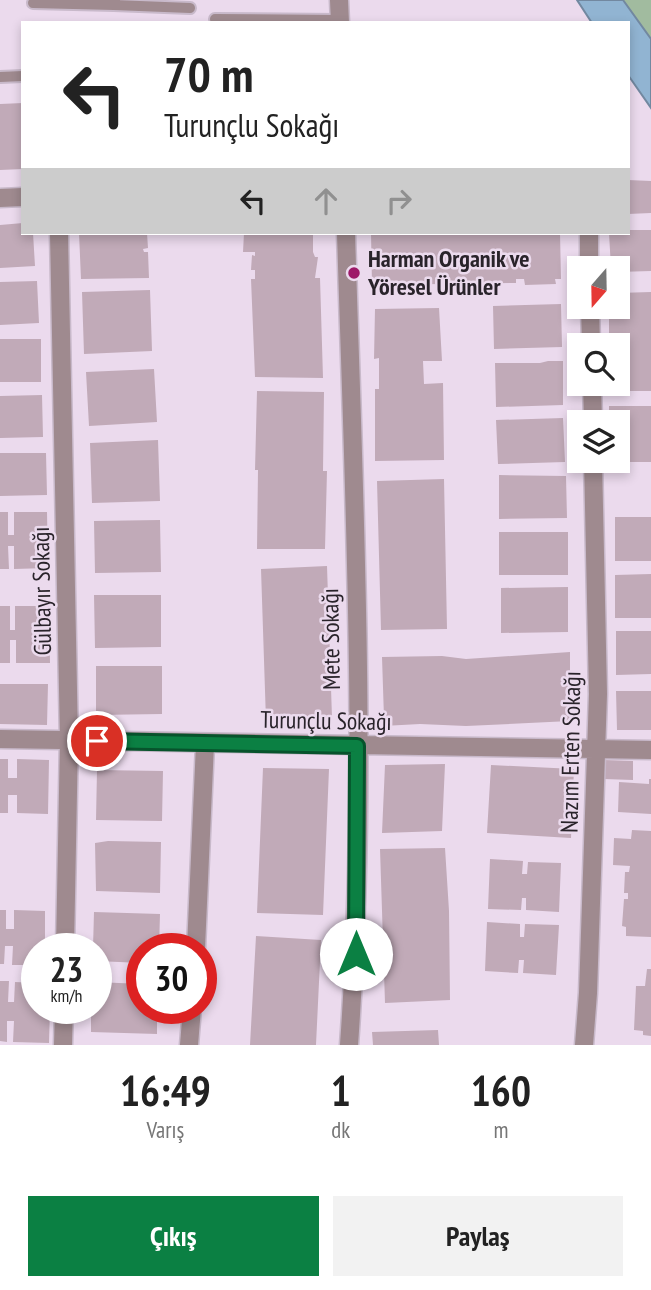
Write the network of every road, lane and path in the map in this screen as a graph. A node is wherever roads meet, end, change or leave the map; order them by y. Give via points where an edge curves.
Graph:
1 (339, 0) edge
2 (115, 2) edge
3 (33, 3) dead end
4 (190, 8) dead end
5 (215, 19) dead end
6 (340, 21) edge
7 (21, 76) edge
8 (0, 77) edge
9 (21, 197) edge
10 (0, 198) edge
11 (60, 235) edge
12 (346, 235) edge
13 (589, 235) edge
14 (589, 256) edge
15 (593, 473) edge
16 (0, 739) edge
17 (69, 740) junction
18 (205, 744) junction
19 (357, 746) junction
20 (597, 749) junction
21 (651, 750) edge
22 (65, 933) edge
23 (197, 933) edge
24 (64, 1024) edge
25 (191, 1024) edge
26 (63, 1045) edge
27 (189, 1045) edge
28 (349, 1045) edge
29 (584, 1045) edge

1 - 6 street
2 - 3 lane
2 - 4 lane
5 - 6 lane
7 - 8 lane
9 - 10 street
11 - 17 street, Gülbayır Sokağı
12 - 19 street, Mete Sokağı
13 - 14 street
15 - 20 street, Nazım Erten Sokağı
16 - 17 street, Turunçlu Sokağı
17 - 18 street, Turunçlu Sokağı
17 - 22 street, Gülbayır Sokağı
18 - 19 street, Turunçlu Sokağı
18 - 23 street
19 - 20 street, Turunçlu Sokağı
19 - 28 street, Mete Sokağı via 356,954
20 - 21 street, Turunçlu Sokağı
20 - 29 street, Nazım Erten Sokağı
24 - 26 street
25 - 27 street

